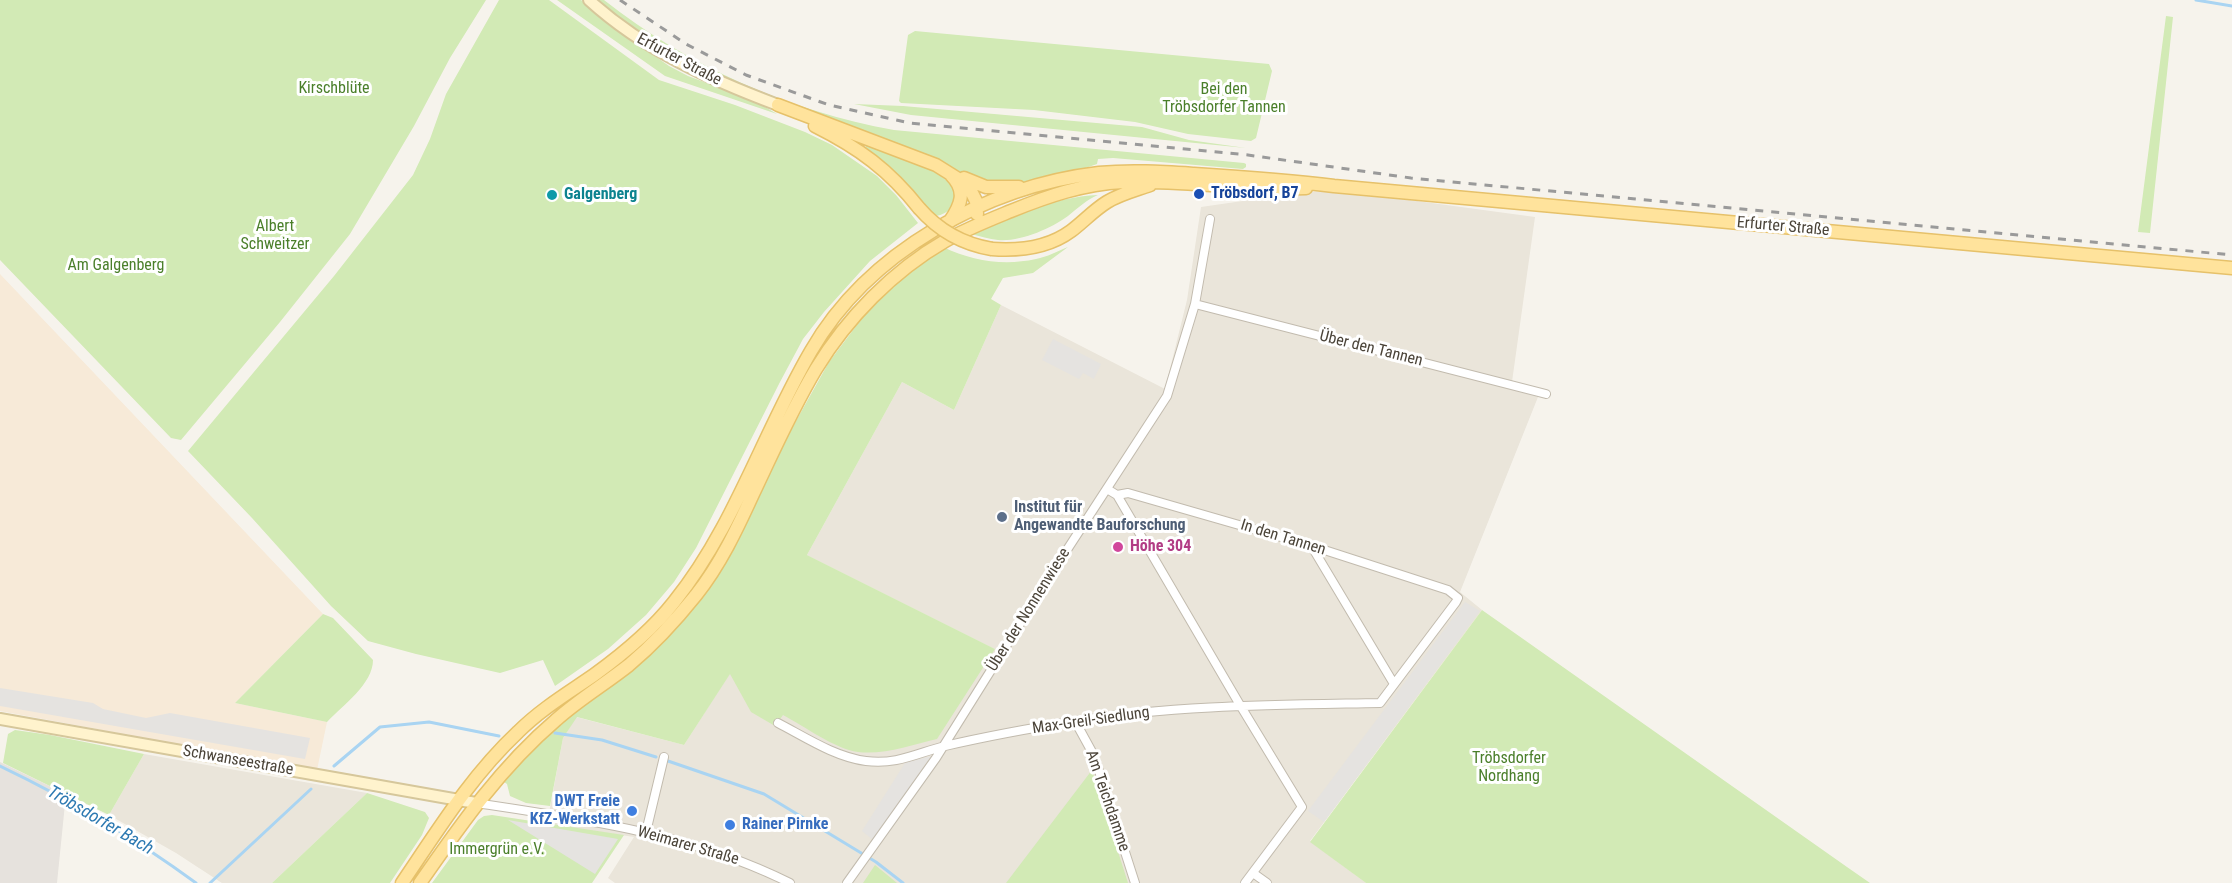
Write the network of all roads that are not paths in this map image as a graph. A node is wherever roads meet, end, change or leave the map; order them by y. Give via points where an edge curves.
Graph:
1 (589, 0) edge
2 (778, 105) junction
3 (946, 170) junction
4 (1158, 182) junction
5 (1334, 186) junction
6 (1029, 187) junction
7 (977, 207) junction
8 (1210, 219) dead end
9 (949, 223) junction
10 (970, 228) junction
11 (2232, 268) edge
12 (1195, 304) junction
13 (1546, 394) dead end
14 (1107, 489) junction
15 (1117, 495) junction
16 (1312, 546) junction
17 (1458, 598) joint
18 (1394, 684) junction
19 (1240, 705) junction
20 (0, 719) edge
21 (1075, 721) junction
22 (778, 723) dead end
23 (944, 746) junction
24 (664, 757) dead end
25 (458, 800) junction
26 (476, 803) junction
27 (646, 832) junction
28 (1253, 873) junction
29 (402, 883) edge
30 (420, 883) edge
31 (790, 883) edge
32 (847, 883) edge
33 (1135, 883) edge
34 (1245, 883) edge
35 (1267, 883) edge

1 - 2 street, Erfurter Straße via 641,41 675,61
2 - 3 main road
2 - 4 main road, bridge via 871,159 898,182 935,225 958,239 992,249 1038,247 1069,233 1109,201
3 - 6 main road via 986,187
3 - 7 main road via 968,185
3 - 9 main road via 960,188 962,199
4 - 5 main road, Erfurter Straße via 1270,190
4 - 10 main road, Erfurter Straße via 1077,188 1047,196
5 - 6 main road, Erfurter Straße via 1150,171 1096,174
5 - 11 main road, Erfurter Straße
6 - 7 main road
7 - 9 main road
7 - 10 main road
8 - 12 street, Über der Nonnenwiese
9 - 25 main road via 913,242 892,259 834,317 772,423 710,551 673,603 619,657 518,731
10 - 26 main road, Erfurter Straße via 896,276 850,321 817,367 722,557 679,617 630,664 558,717
12 - 13 street, Über den Tannen
12 - 14 street, Über der Nonnenwiese via 1167,396
14 - 15 street, In den Tannen
14 - 23 street, Über der Nonnenwiese
15 - 16 street, In den Tannen via 1128,493
15 - 19 street
16 - 17 street, In den Tannen via 1448,590
16 - 18 street
17 - 18 street, Max-Greil-Siedlung
18 - 19 street, Max-Greil-Siedlung via 1380,703
19 - 21 street, Max-Greil-Siedlung
19 - 28 street via 1302,807
20 - 25 street, Schwanseestraße
21 - 23 street, Max-Greil-Siedlung
21 - 33 street, Am Teichdamme via 1092,752
22 - 23 street, Max-Greil-Siedlung via 841,754 866,761 896,761
23 - 32 street, Über der Nonnenwiese
24 - 27 street
25 - 26 street, Schwanseestraße
25 - 29 main road
26 - 27 street, Weimarer Straße
26 - 30 main road, Erfurter Straße
27 - 31 street, Weimarer Straße via 724,855
28 - 34 street
28 - 35 street

